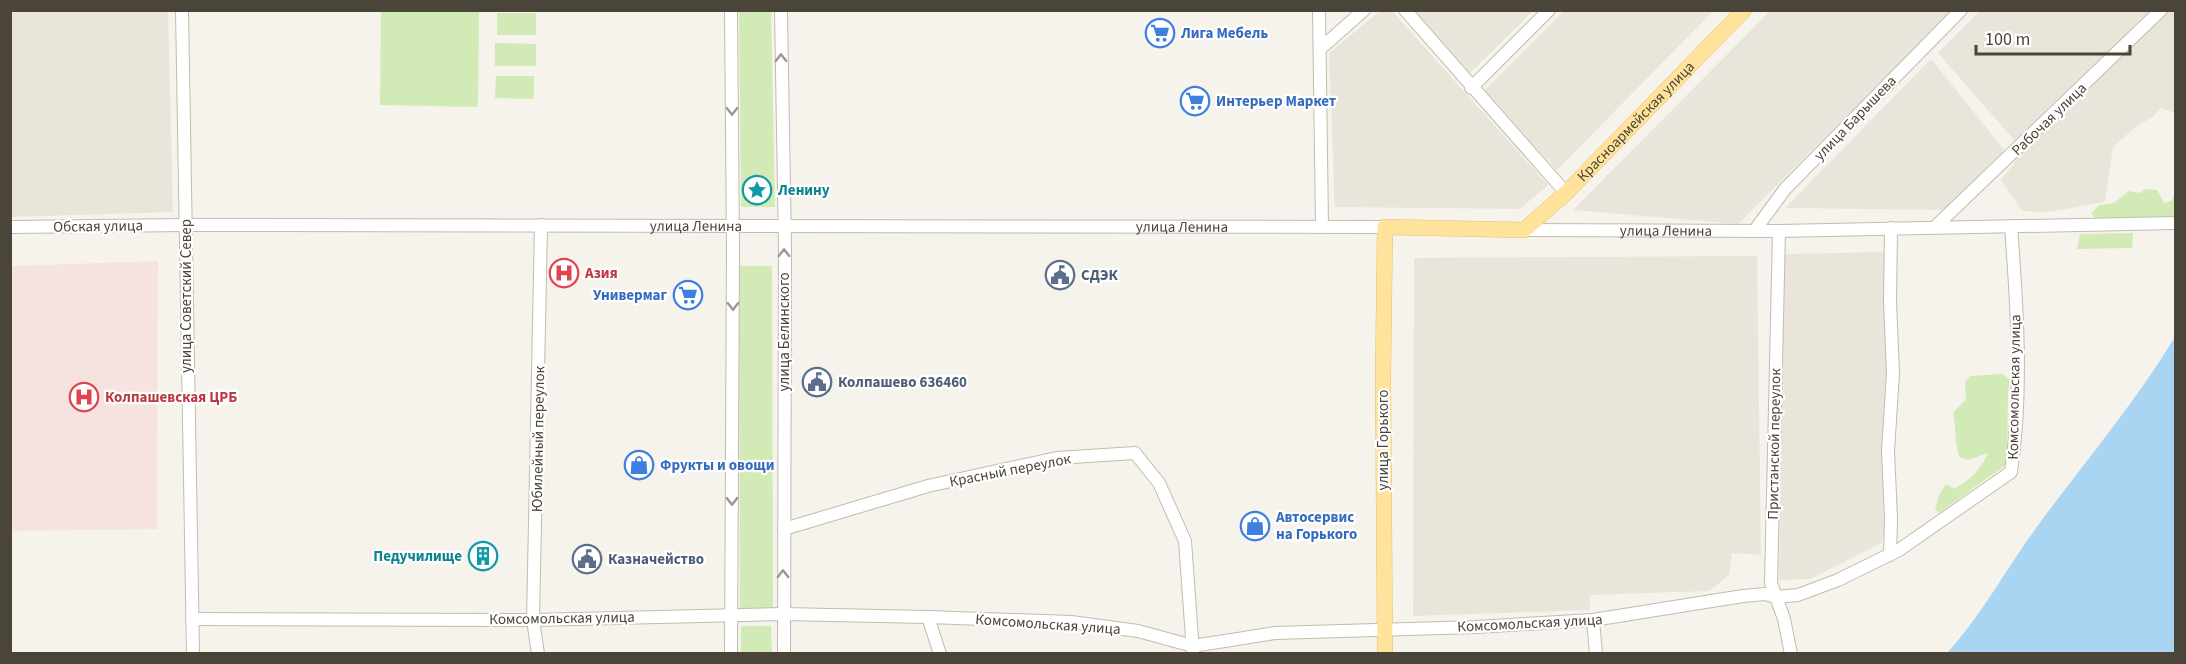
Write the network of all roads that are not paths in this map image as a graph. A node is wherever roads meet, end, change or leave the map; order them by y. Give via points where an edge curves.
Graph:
1 (182, 10) edge
2 (731, 10) edge
3 (781, 10) edge
4 (1319, 10) edge
5 (1364, 10) edge
6 (1405, 10) edge
7 (1548, 10) edge
8 (1744, 10) edge
9 (1960, 10) edge
10 (2161, 10) edge
11 (1320, 49) junction
12 (1472, 88) junction
13 (1566, 193) junction
14 (2175, 223) edge
15 (186, 225) junction
16 (541, 225) junction
17 (733, 225) junction
18 (784, 225) junction
19 (1322, 226) junction
20 (2011, 226) junction
21 (10, 227) edge
22 (1385, 227) junction
23 (1935, 227) junction
24 (1891, 228) junction
25 (1524, 230) junction
26 (1755, 230) junction
27 (1779, 231) junction
28 (784, 529) junction
29 (1890, 555) junction
30 (1776, 597) junction
31 (783, 614) junction
32 (731, 616) junction
33 (928, 617) junction
34 (192, 619) junction
35 (533, 620) junction
36 (1593, 620) junction
37 (1384, 628) junction
38 (1193, 650) edge
39 (193, 654) edge
40 (538, 654) edge
41 (731, 654) edge
42 (784, 654) edge
43 (940, 654) edge
44 (1385, 654) edge
45 (1596, 654) edge
46 (1791, 654) edge

1 - 15 street, улица Советский Север
2 -> 17 street
18 -> 3 street, улица Белинского
4 - 11 street
5 - 11 street
6 - 12 street
7 - 12 street
8 - 13 main road, Красноармейская улица
9 - 26 street, улица Барышева via 1785,189
10 - 23 street, Рабочая улица
11 - 19 street
12 - 13 street
13 - 25 main road, Красноармейская улица
14 - 20 street, улица Ленина
15 - 16 street, улица Ленина
15 - 21 street, Обская улица
15 - 34 street, улица Советский Север
16 - 17 street, улица Ленина
16 - 35 street, Юбилейный переулок
17 - 18 street, улица Ленина
17 -> 32 street
18 - 19 street, улица Ленина
28 -> 18 street, улица Белинского
19 - 22 street, улица Ленина
20 - 23 street, улица Ленина
20 - 29 street, Комсомольская улица via 2017,356 2011,472
22 - 25 main road, улица Ленина
22 - 37 main road, улица Горького
23 - 24 street, улица Ленина
24 - 27 street, улица Ленина
24 - 29 street
25 - 26 street, улица Ленина
26 - 27 street, улица Ленина
27 - 30 street, Пристанской переулок via 1771,583
31 -> 28 street, улица Белинского
28 - 38 street, Красный переулок via 928,486 1057,458 1135,453 1160,483 1185,541
29 - 30 street, Комсомольская улица via 1798,596
30 - 36 street, Комсомольская улица via 1743,596
30 - 46 street, Пристанской переулок
31 - 32 street, Комсомольская улица
31 - 33 street, Комсомольская улица
31 - 42 street, улица Белинского
32 - 35 street, Комсомольская улица
32 - 41 street
33 - 38 street, Комсомольская улица via 1071,622 1138,631
33 - 43 street
34 - 35 street, Комсомольская улица
34 - 39 street, улица Советский Север
35 - 40 street, Юбилейный переулок
36 - 37 street, Комсомольская улица
36 - 45 street
37 - 38 street, Комсомольская улица via 1275,633
37 - 44 main road, улица Горького

